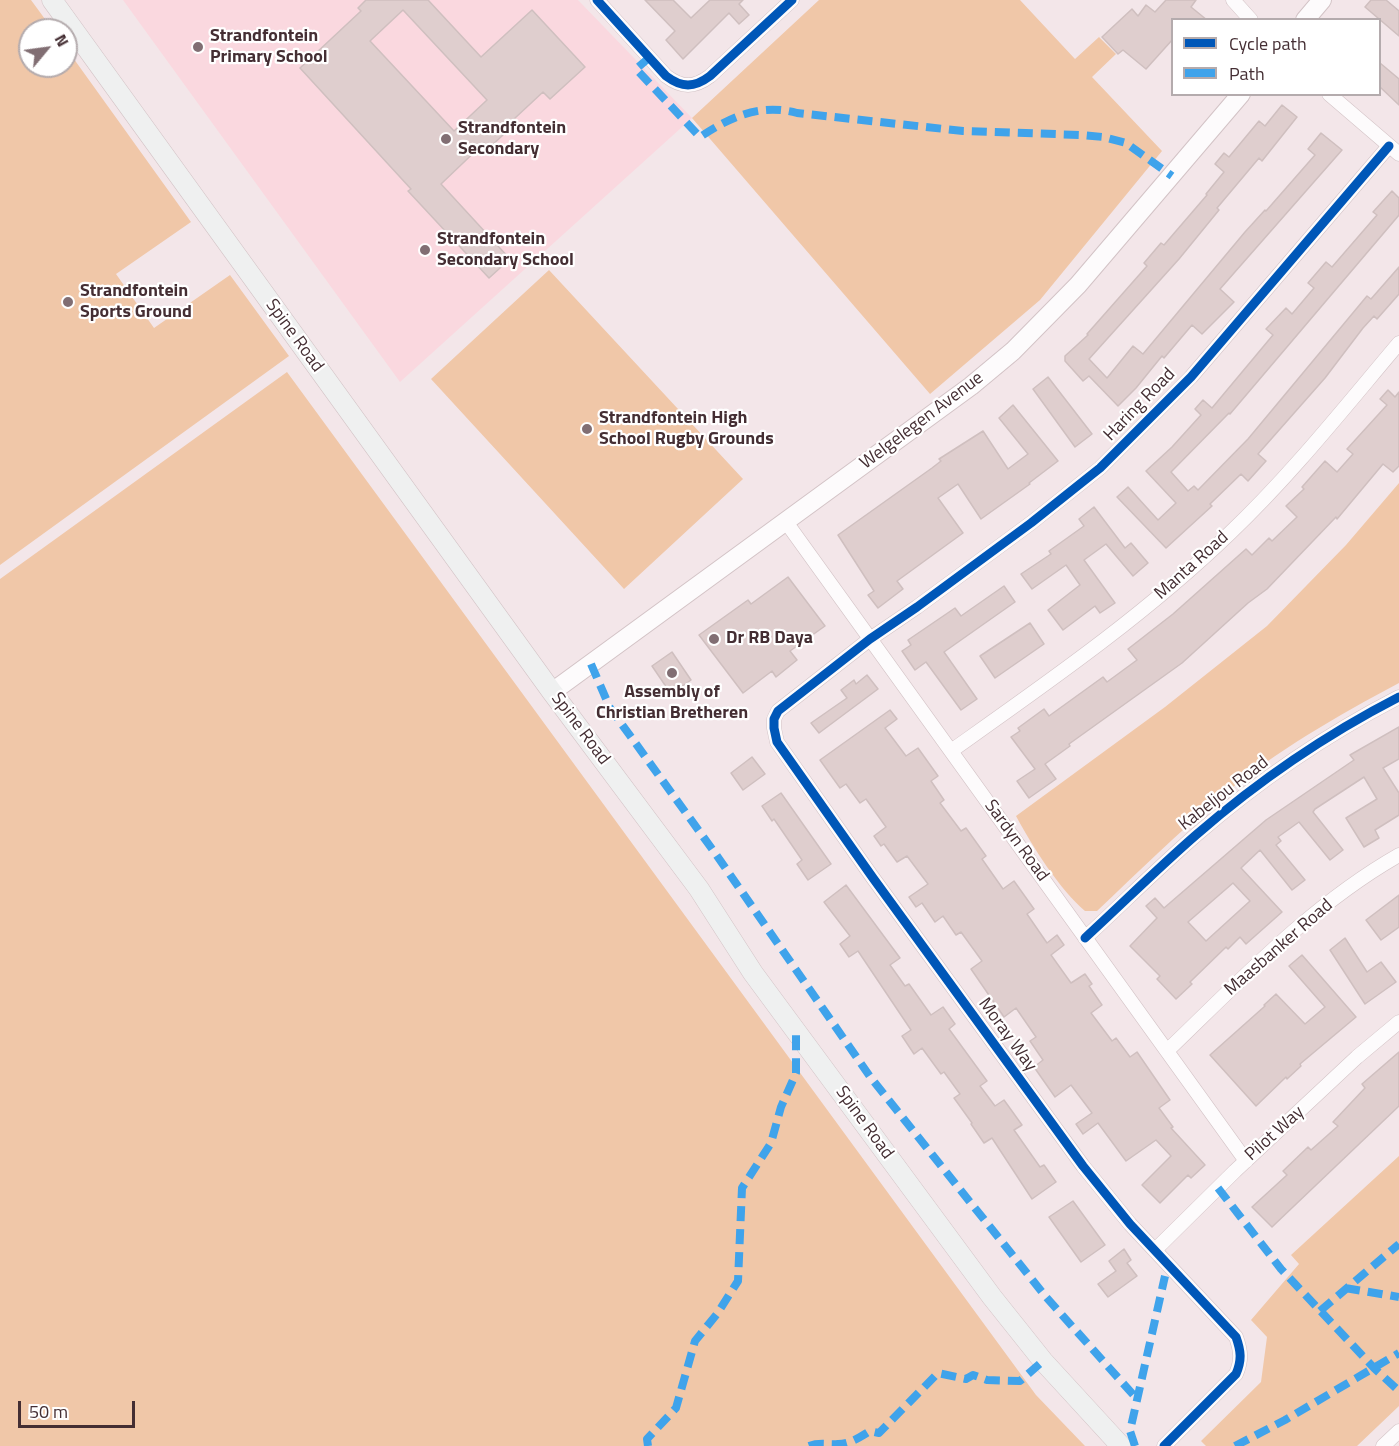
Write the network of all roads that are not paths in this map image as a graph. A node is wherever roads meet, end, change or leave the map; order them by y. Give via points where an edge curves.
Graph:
1 (52, 0) edge
2 (597, 0) edge
3 (792, 0) edge
4 (1233, 0) edge
5 (1322, 0) edge
6 (1249, 18) edge
7 (1306, 18) edge
8 (1239, 96) edge
9 (1331, 96) edge
10 (1394, 150) edge
11 (1399, 343) edge
12 (786, 522) junction
13 (870, 639) junction
14 (552, 692) junction
15 (1399, 697) edge
16 (951, 751) junction
17 (1399, 855) edge
18 (1085, 938) junction
19 (1399, 1022) edge
20 (1167, 1052) junction
21 (1246, 1161) junction
22 (1155, 1250) junction
23 (1399, 1431) edge
24 (1121, 1446) edge
25 (1164, 1446) edge
26 (1383, 1446) edge

1 - 14 main road, Spine Road
2 - 3 street via 666,76 692,86 710,76
4 - 6 street
5 - 7 street
8 - 12 street, Welgelegen Avenue via 1078,285 1013,351
9 - 10 street
10 - 13 street, Haring Road via 1191,377 1108,461 1032,523
11 - 16 street, Manta Road via 1287,474 1190,570 1108,636
12 - 13 street, Sardyn Road
12 - 14 street, Welgelegen Avenue
13 - 16 street, Sardyn Road
13 - 22 street, Moray Way via 778,711 774,719 777,742 1083,1166
14 - 24 main road, Spine Road via 699,889 753,972 992,1298
15 - 18 street, Kabeljou Road via 1316,746 1246,795 1196,835
16 - 18 street, Sardyn Road
17 - 20 street, Maasbanker Road via 1301,926
18 - 20 street, Sardyn Road
19 - 21 street, Pilot Way
20 - 21 street, Sardyn Road
21 - 22 street, Pilot Way
22 - 25 street, Moray Way via 1236,1337 1241,1351 1236,1374
23 - 26 street

